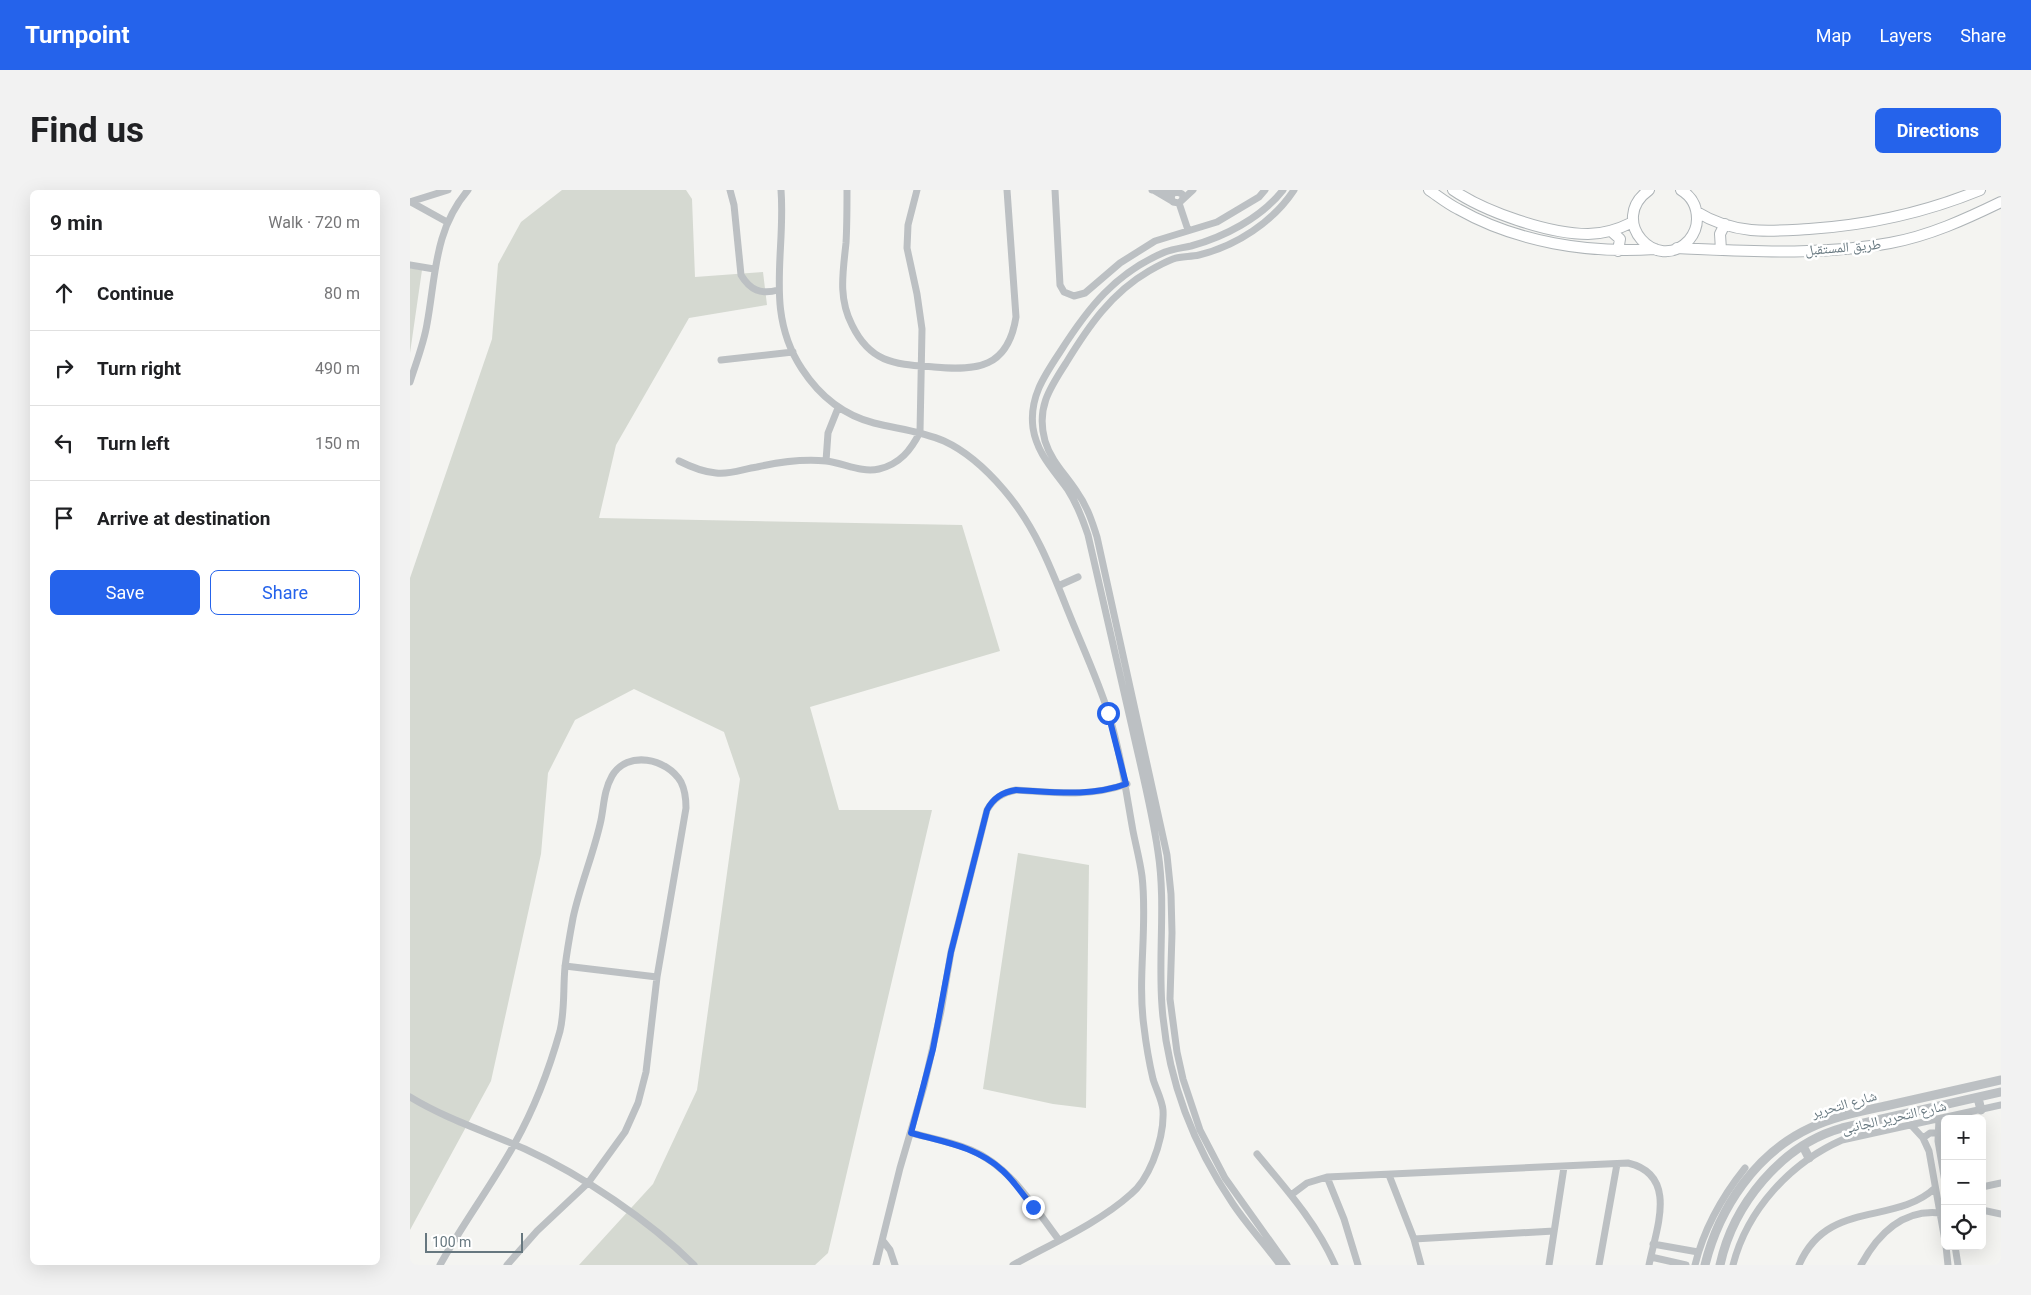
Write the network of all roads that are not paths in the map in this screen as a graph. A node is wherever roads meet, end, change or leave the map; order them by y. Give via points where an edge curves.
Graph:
1 (448, 190) edge
2 (730, 190) edge
3 (781, 190) edge
4 (846, 190) edge
5 (917, 190) edge
6 (1007, 190) edge
7 (1055, 190) edge
8 (1154, 190) edge
9 (1193, 190) edge
10 (1265, 190) edge
11 (1283, 190) edge
12 (1294, 190) edge
13 (1429, 190) edge
14 (1453, 190) edge
15 (1641, 190) edge
16 (1649, 190) edge
17 (1681, 190) edge
18 (1980, 190) edge
19 (464, 191) edge
20 (1176, 192) edge
21 (1178, 201) junction
22 (1638, 201) junction
23 (411, 202) edge
24 (2001, 202) edge
25 (1697, 212) junction
26 (447, 222) junction
27 (1633, 222) junction
28 (1725, 224) junction
29 (1188, 230) junction
30 (1611, 231) junction
31 (1677, 248) junction
32 (1655, 249) junction
33 (1721, 250) junction
34 (1618, 251) junction
35 (410, 265) edge
36 (434, 269) junction
37 (778, 290) junction
38 (793, 352) junction
39 (410, 357) edge
40 (418, 360) junction
41 (721, 360) dead end
42 (922, 366) junction
43 (410, 382) edge
44 (838, 408) junction
45 (920, 432) junction
46 (679, 461) dead end
47 (826, 461) junction
48 (1078, 577) dead end
49 (1058, 586) junction
50 (1145, 748) junction
51 (1137, 750) junction
52 (1126, 784) junction
53 (565, 966) junction
54 (657, 977) junction
55 (2001, 1080) edge
56 (2001, 1092) edge
57 (412, 1098) edge
58 (1978, 1098) junction
59 (2001, 1106) edge
60 (1980, 1110) junction
61 (1939, 1119) junction
62 (1911, 1125) junction
63 (911, 1133) junction
64 (1938, 1133) junction
65 (1923, 1138) junction
66 (514, 1144) junction
67 (1803, 1146) junction
68 (1257, 1154) dead end
69 (1809, 1158) junction
70 (1942, 1160) edge
71 (1617, 1164) junction
72 (1564, 1167) junction
73 (1745, 1168) dead end
74 (1389, 1175) junction
75 (1327, 1177) junction
76 (2001, 1183) edge
77 (588, 1184) junction
78 (1986, 1186) edge
79 (1935, 1188) junction
80 (1291, 1195) junction
81 (1729, 1206) junction
82 (1903, 1206) junction
83 (1986, 1211) edge
84 (1740, 1212) junction
85 (1940, 1213) junction
86 (2001, 1214) edge
87 (1906, 1216) junction
88 (1941, 1219) edge
89 (1554, 1231) junction
90 (1414, 1239) junction
91 (1059, 1240) junction
92 (883, 1241) junction
93 (1653, 1244) junction
94 (1946, 1250) edge
95 (1956, 1250) edge
96 (1698, 1252) junction
97 (1650, 1261) edge
98 (440, 1265) edge
99 (508, 1265) edge
100 (694, 1265) edge
101 (876, 1265) edge
102 (895, 1265) edge
103 (1013, 1265) edge
104 (1280, 1265) edge
105 (1287, 1265) edge
106 (1335, 1265) edge
107 (1358, 1265) edge
108 (1421, 1265) edge
109 (1549, 1265) edge
110 (1599, 1265) edge
111 (1686, 1265) edge
112 (1695, 1265) edge
113 (1705, 1265) edge
114 (1720, 1265) edge
115 (1733, 1265) edge
116 (1799, 1265) edge
117 (1862, 1265) edge
118 (1948, 1265) edge
119 (1958, 1265) edge

1 - 23 street
2 - 37 street via 741,275 752,289 769,293
3 - 37 street
4 - 42 street via 842,280 844,303 852,325 867,349 878,357
5 - 42 street via 908,225 907,248 921,319
6 - 42 street via 1016,318 1009,343 996,358 978,367
7 - 29 street via 1060,285 1064,292 1074,296 1085,293 1120,263 1154,241
8 - 20 street
8 - 21 street
9 - 21 street
10 - 29 street via 1217,222
11 - 51 street via 1260,213 1238,226 1207,240 1167,251 1119,279 1081,320 1040,383 1035,398 1032,414 1037,445 1072,498 1088,535
12 - 50 street via 1271,216 1250,233 1199,255 1172,259 1126,287 1089,327 1049,389 1045,402 1043,428 1050,453 1079,494 1098,537
13 - 34 main road via 1457,209 1495,226 1563,244
14 - 30 main road via 1500,215 1538,226 1578,234
15 - 22 street
16 - 22 main road
17 - 25 main road
18 - 28 main road, طريق المستقبل via 1920,212 1864,223 1754,231
19 - 26 street
20 - 21 street via 1182,194
20 - 21 street via 1171,196
21 - 29 street
22 - 27 main road
23 - 26 street
24 - 33 main road, طريق المستقبل via 1929,233 1892,243 1823,251
25 - 28 main road, طريق المستقبل
25 - 31 main road via 1695,230 1685,244
26 - 36 street
27 - 30 main road
27 - 32 main road via 1642,242
28 - 33 main road via 1719,239
30 - 34 main road via 1620,239
31 - 32 main road, طريق المستقبل
31 - 33 main road, طريق المستقبل
32 - 34 main road
35 - 36 street
36 - 40 street via 427,325
37 - 38 street via 784,332
38 - 41 street
38 - 44 street via 802,369
39 - 40 street
40 - 43 street
42 - 45 street
44 - 45 street via 874,423
44 - 47 street via 828,433
45 - 47 street via 904,457 878,469 863,470
45 - 49 street via 972,457 1005,491 1029,524
46 - 47 street via 697,470 716,473 778,463
48 - 49 street
49 - 52 street via 1108,713
50 - 51 street
50 - 105 street via 1167,855 1172,933 1170,999 1183,1079 1200,1130 1225,1178
51 - 104 street via 1158,852 1162,895 1162,1007 1176,1086 1195,1136 1220,1184
52 - 63 street via 1112,790 1081,794 1016,790 1006,792 990,804 984,816 951,952 933,1049
52 - 91 street via 1142,877 1145,925 1143,1026 1163,1108 1162,1127 1153,1162 1133,1193
53 - 54 street
53 - 54 street via 574,916 608,784 623,764 650,760 673,773 686,794
53 - 66 street via 559,1032 535,1103
54 - 77 street via 649,1053 638,1103 625,1132
55 - 81 street, شارع التحرير via 1840,1116 1810,1128 1782,1144 1763,1160
56 - 58 street, شارع التحرير
57 - 66 street
58 - 60 street
58 - 67 street, شارع التحرير via 1827,1132
59 - 60 street, شارع التحرير الجانبى
60 - 61 street, شارع التحرير الجانبى
61 - 62 street, شارع التحرير الجانبى
61 - 64 street
62 - 65 street
62 - 69 street, شارع التحرير الجانبى via 1842,1140
63 - 91 street via 970,1149 993,1162 1012,1180
63 - 92 street via 897,1177
64 - 65 street via 1930,1133
64 - 70 street
65 - 79 street via 1929,1150
66 - 77 street
66 - 98 street
67 - 69 street
67 - 84 street, شارع التحرير via 1766,1177
68 - 80 street
69 - 115 street, شارع التحرير الجانبى via 1773,1190 1756,1212 1745,1230
71 - 72 street
71 - 93 street via 1638,1165 1654,1178 1659,1188 1660,1203
71 - 110 street
72 - 74 street
72 - 89 street
73 - 96 street via 1715,1210
74 - 75 street
74 - 90 street
75 - 80 street via 1307,1183
75 - 107 street
76 - 78 street
77 - 99 street via 537,1231
77 - 100 street via 630,1212
79 - 82 street via 1921,1199
79 - 85 street
80 - 106 street via 1316,1228
81 - 84 street
81 - 113 street, شارع التحرير via 1712,1239
82 - 87 street
82 - 116 street via 1839,1223 1817,1239
83 - 86 street
84 - 114 street, شارع التحرير
85 - 87 street
85 - 88 street
87 - 117 street via 1877,1241
89 - 90 street
89 - 109 street
90 - 108 street
91 - 103 street
92 - 101 street
92 - 102 street
93 - 96 street
93 - 97 street
94 - 118 street
95 - 119 street
96 - 112 street
97 - 111 street

